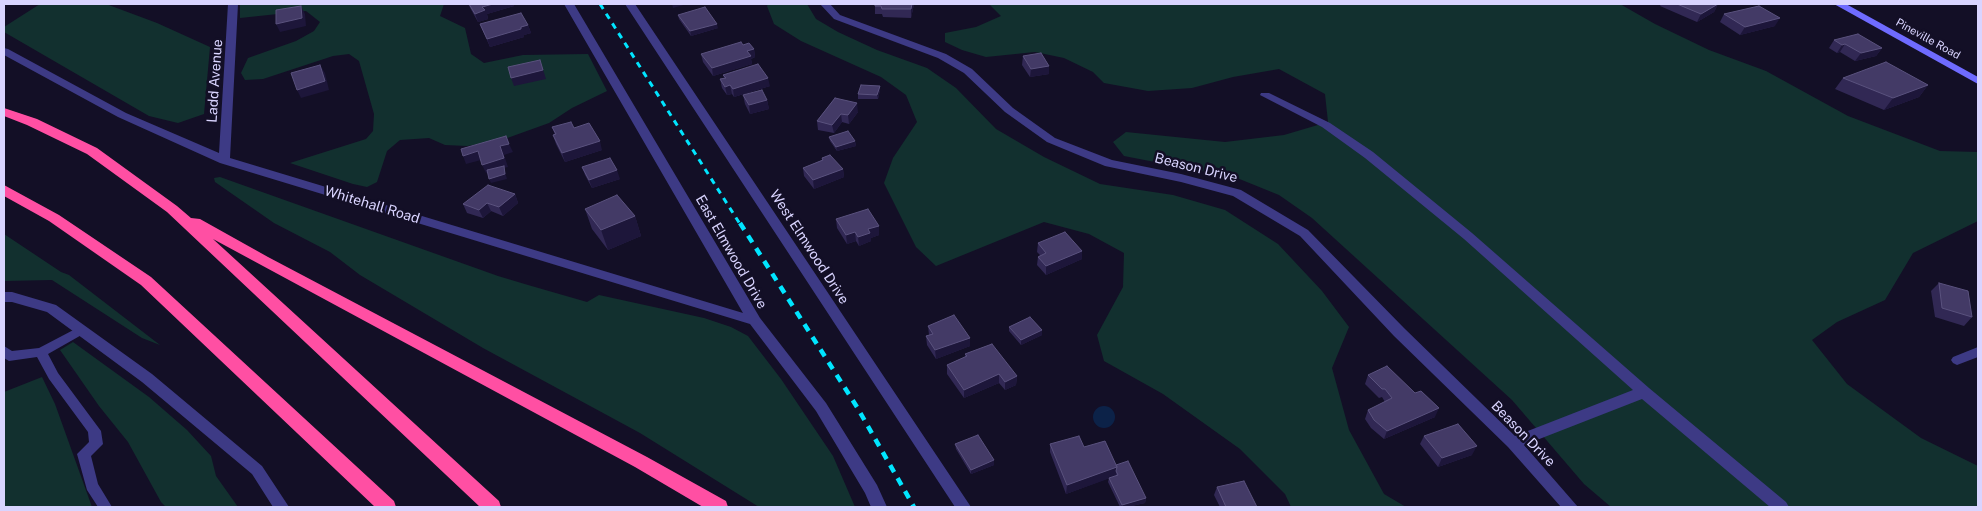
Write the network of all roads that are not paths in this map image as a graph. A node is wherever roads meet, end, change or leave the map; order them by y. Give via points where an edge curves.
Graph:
1 (233, 4) edge
2 (568, 4) edge
3 (630, 4) edge
4 (825, 4) edge
5 (1839, 4) edge
6 (4, 51) edge
7 (1978, 81) edge
8 (1265, 95) dead end
9 (4, 112) edge
10 (224, 160) junction
11 (4, 190) edge
12 (172, 209) junction
13 (4, 297) edge
14 (755, 321) junction
15 (81, 330) junction
16 (4, 351) edge
17 (41, 352) junction
18 (1978, 352) edge
19 (1957, 360) dead end
20 (1644, 392) junction
21 (1513, 443) junction
22 (105, 507) edge
23 (281, 507) edge
24 (387, 507) edge
25 (492, 507) edge
26 (719, 507) edge
27 (879, 507) edge
28 (962, 507) edge
29 (1570, 507) edge
30 (1781, 507) edge

1 - 10 street, Ladd Avenue
2 - 14 street, East Elmwood Drive
3 - 28 street, West Elmwood Drive
4 - 21 street, Beason Drive via 837,16 955,63 968,71 1009,110 1051,140 1109,163 1237,193 1304,233 1399,332
5 - 7 main road, Pineville Road
6 - 10 street, Whitehall Road via 122,115
8 - 20 street via 1326,125 1369,155 1468,236
9 - 12 highway via 92,151
10 - 14 street, Whitehall Road
11 - 24 highway via 54,218 146,281
12 - 25 highway
12 - 26 highway
13 - 15 street via 51,308
14 - 27 street, East Elmwood Drive via 821,407
15 - 17 lane
15 - 23 street via 146,378 258,470
16 - 17 lane via 9,356
17 - 22 lane via 53,376 94,431 96,444 84,454 92,486
18 - 19 lane
20 - 21 street
20 - 30 street
21 - 29 street, Beason Drive

